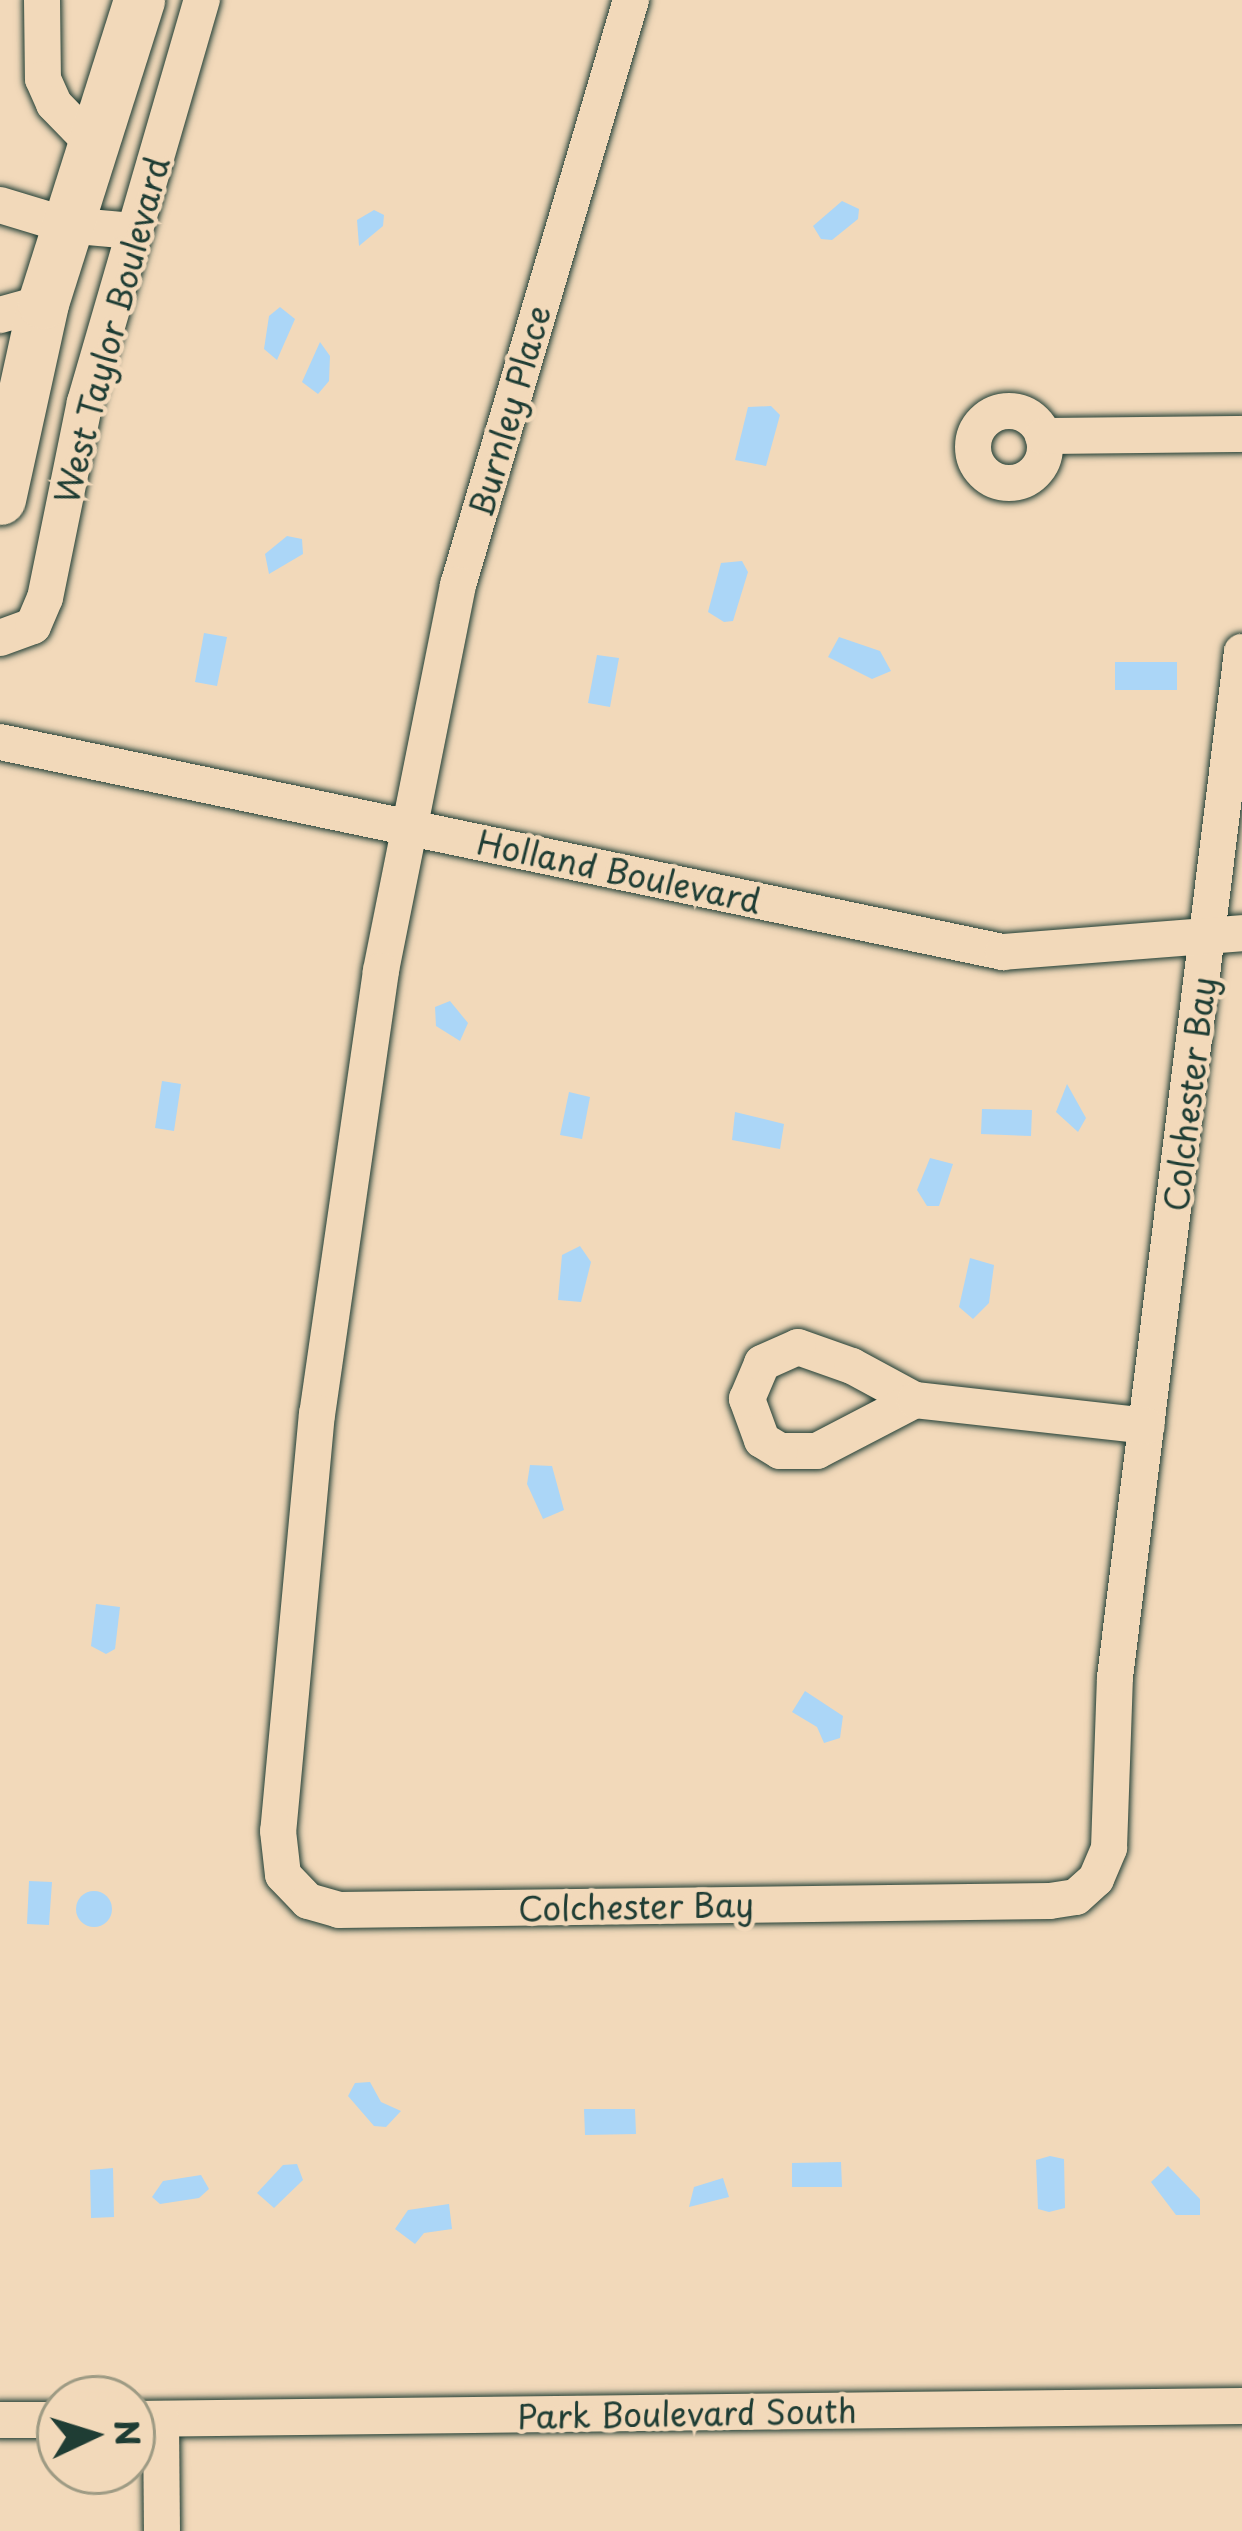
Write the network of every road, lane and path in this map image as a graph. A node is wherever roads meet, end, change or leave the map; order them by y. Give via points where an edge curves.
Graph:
1 (42, 0) edge
2 (102, 0) edge
3 (139, 0) edge
4 (202, 0) edge
5 (631, 0) edge
6 (95, 123) junction
7 (0, 205) edge
8 (66, 225) junction
9 (133, 231) junction
10 (21, 309) edge
11 (1242, 434) edge
12 (1043, 436) dead end
13 (0, 499) edge
14 (0, 638) edge
15 (1242, 652) edge
16 (0, 742) edge
17 (408, 827) junction
18 (1226, 933) edge
19 (915, 1400) dead end
20 (1147, 1426) junction
21 (1242, 2406) edge
22 (156, 2419) edge
23 (0, 2420) edge
24 (36, 2420) edge
25 (156, 2489) edge
26 (162, 2531) edge

1 - 6 street, West Taylor Boulevard via 43,79 54,104
2 - 6 street, West Taylor Boulevard
3 - 6 street, West Taylor Boulevard
4 - 9 street, West Taylor Boulevard
5 - 17 street, Burnley Place via 458,585
6 - 8 street, West Taylor Boulevard
7 - 8 street
8 - 9 street
8 - 10 street, West Taylor Boulevard
9 - 14 street, West Taylor Boulevard via 45,598 33,626
10 - 13 street, West Taylor Boulevard
11 - 12 street
15 - 18 street, Colchester Bay
16 - 17 street, Holland Boulevard
17 - 18 street, Holland Boulevard via 1004,952
17 - 20 street, Colchester Bay via 316,1413 278,1831 283,1875 308,1901 339,1910 1076,1898 1096,1879 1109,1848 1115,1677
18 - 20 street, Colchester Bay
19 - 20 street
21 - 22 street, Park Boulevard South
23 - 24 street
25 - 26 street

